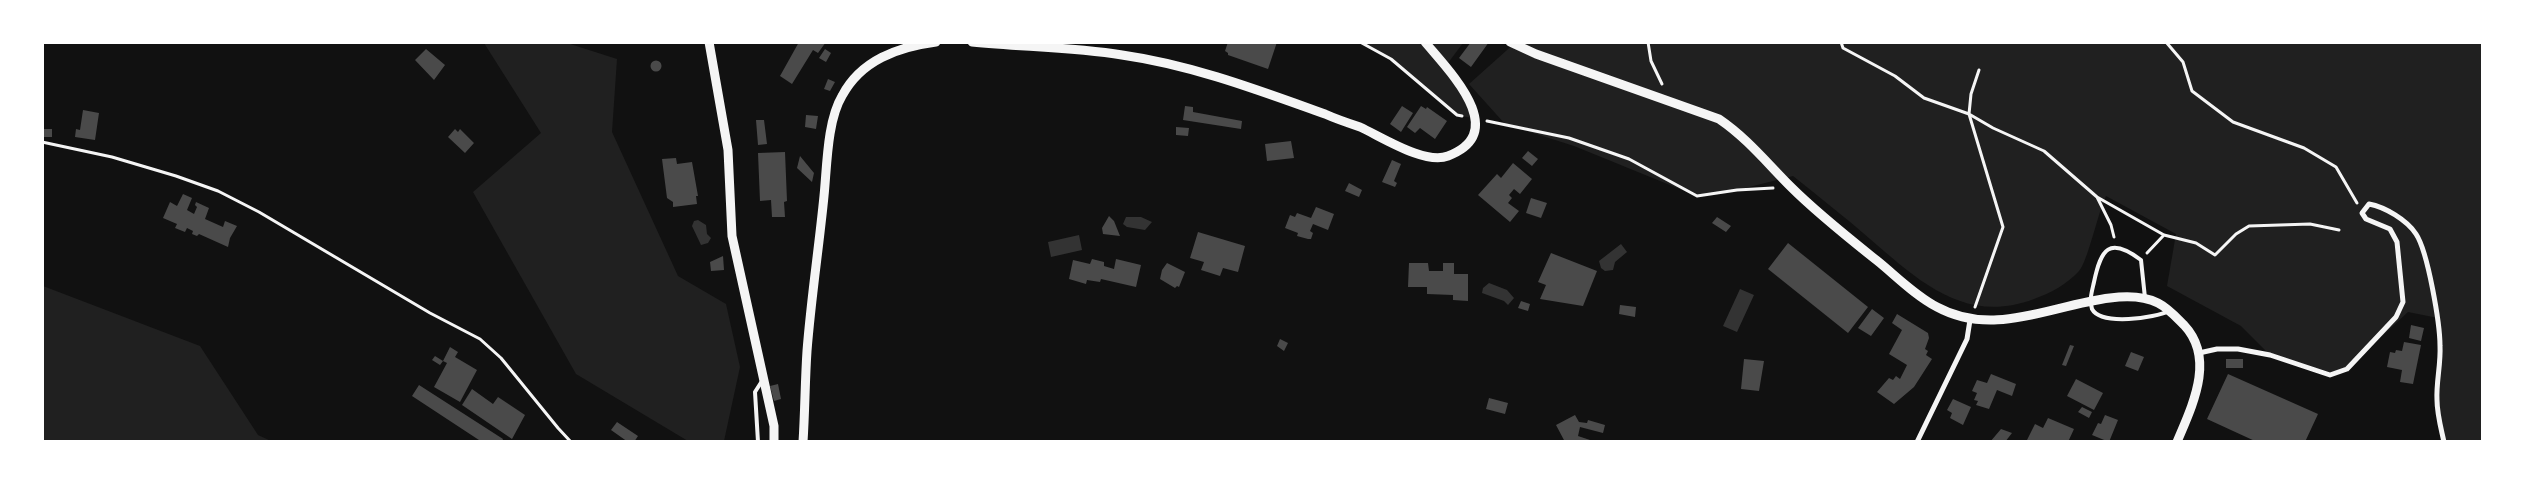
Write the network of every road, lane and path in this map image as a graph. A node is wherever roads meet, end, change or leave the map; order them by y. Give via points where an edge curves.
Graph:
1 (709, 42) edge
2 (936, 42) edge
3 (972, 42) edge
4 (1360, 42) edge
5 (1425, 42) edge
6 (1510, 42) edge
7 (1648, 42) edge
8 (1841, 42) edge
9 (2166, 42) edge
10 (1979, 70) dead end
11 (1669, 100) junction
12 (1969, 114) junction
13 (1477, 119) junction
14 (42, 142) edge
15 (1792, 188) junction
16 (2097, 197) junction
17 (2364, 208) junction
18 (2338, 230) dead end
19 (2164, 235) junction
20 (2116, 247) junction
21 (2141, 260) junction
22 (2145, 298) junction
23 (2090, 300) junction
24 (2170, 311) junction
25 (1970, 320) junction
26 (2199, 352) junction
27 (763, 379) junction
28 (571, 442) edge
29 (758, 442) edge
30 (774, 442) edge
31 (803, 442) edge
32 (1917, 442) edge
33 (2177, 442) edge
34 (2444, 442) edge

1 - 27 street via 728,150 732,236
2 - 31 street via 892,53 870,63 841,97 826,173 808,350
3 - 13 street via 1122,55 1190,69 1250,87 1434,158 1446,157 1466,144 1477,128
4 - 13 path via 1391,59 1457,115
5 - 13 street via 1472,105
6 - 11 street via 1552,60
7 - 11 path via 1652,61
8 - 12 path via 1843,48 1894,76 1924,98
9 - 17 path via 2183,62 2192,92 2233,122 2304,148 2336,167 2355,201
10 - 12 path
11 - 15 street via 1719,120 1739,133
12 - 16 path via 2044,151
12 - 25 path via 2003,227
13 - 15 path via 1569,138 1628,159 1698,196 1737,190
14 - 28 path via 112,157 176,176 218,191 259,212 480,339 501,358
15 - 25 street via 1926,300 1937,308
16 - 19 path
16 - 20 path via 2111,224
17 - 26 street via 2362,213 2366,219 2390,230 2397,242 2403,302 2396,317 2347,369 2330,375 2270,355 2238,349
17 - 34 street via 2369,204 2379,206 2408,224 2417,234 2438,318 2440,347 2436,399
18 - 19 path via 2310,224 2249,226 2215,255 2196,243
19 - 21 path
20 - 21 lane
20 - 23 lane via 2099,259
21 - 22 lane
22 - 23 street
22 - 24 street
23 - 24 lane via 2100,316 2113,318 2157,317
23 - 25 street via 2011,320
24 - 26 street via 2186,328
25 - 32 street via 1967,339
26 - 33 street via 2202,372
27 - 29 lane via 755,392
27 - 30 street via 774,426

